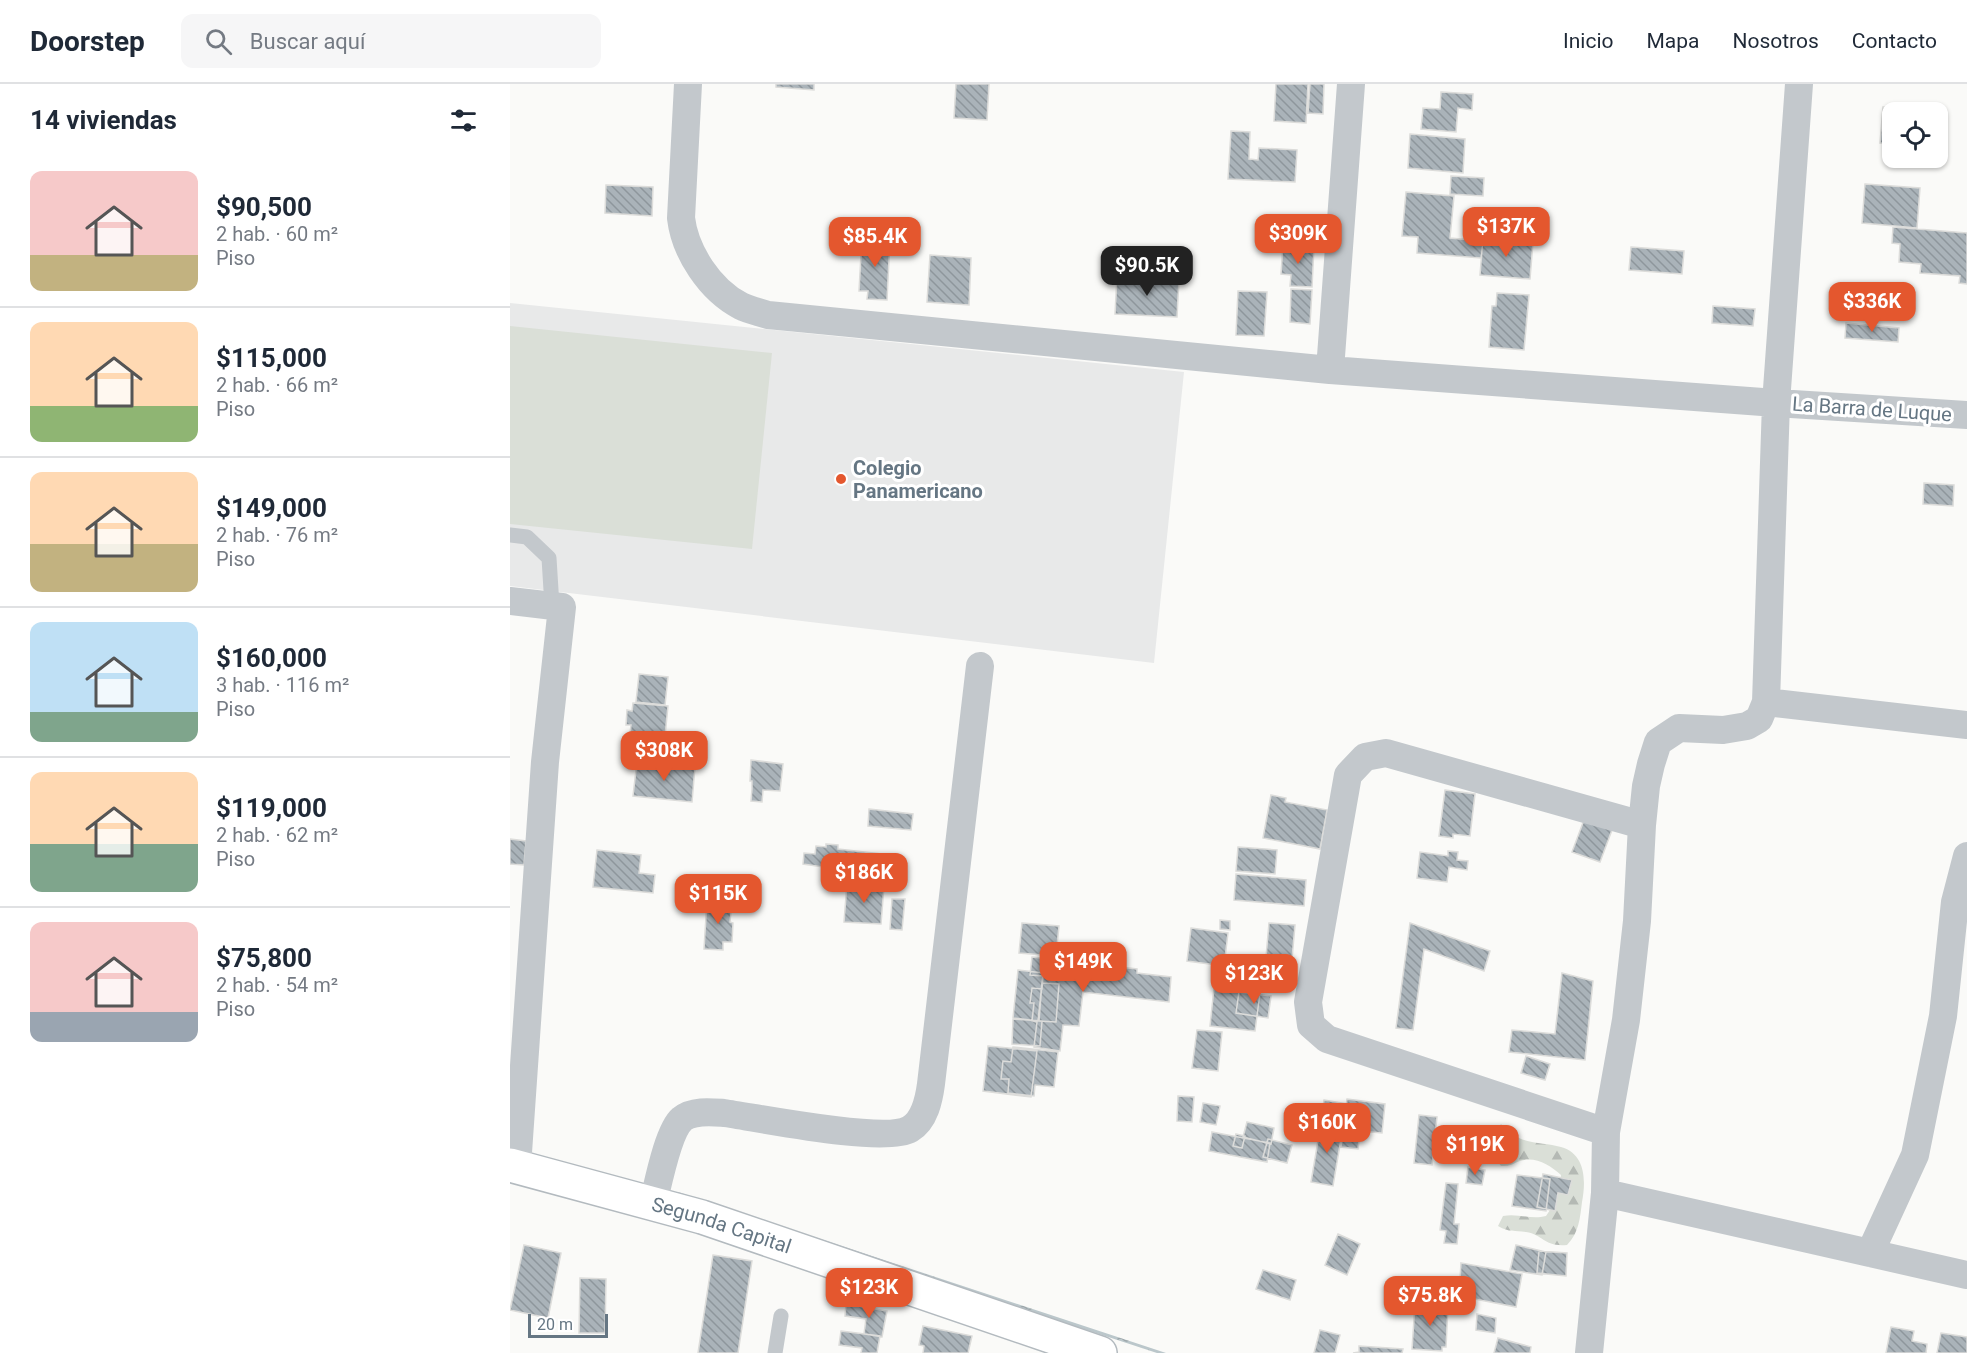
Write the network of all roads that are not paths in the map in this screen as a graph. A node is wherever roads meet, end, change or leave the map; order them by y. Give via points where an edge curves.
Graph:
1 (688, 84) edge
2 (1350, 84) edge
3 (1799, 84) edge
4 (1329, 370) junction
5 (1776, 403) junction
6 (1967, 415) edge
7 (510, 535) edge
8 (510, 600) edge
9 (552, 606) junction
10 (980, 666) dead end
11 (1766, 702) junction
12 (1967, 725) edge
13 (1642, 825) junction
14 (1967, 856) edge
15 (1606, 1132) junction
16 (514, 1166) edge
17 (1605, 1193) junction
18 (653, 1204) junction
19 (1870, 1253) junction
20 (1967, 1275) edge
21 (782, 1316) dead end
22 (775, 1353) edge
23 (1100, 1353) edge
24 (1589, 1353) edge

1 - 4 street, La Barra de Luque via 682,233 702,270 740,306 768,315
2 - 4 street
3 - 5 street
4 - 5 street, La Barra de Luque
5 - 6 street, La Barra de Luque
5 - 11 street
7 - 9 lane via 526,537 549,558
8 - 9 street
9 - 16 street via 562,607 545,762
10 - 18 street via 933,1072 923,1114 912,1128 895,1134 867,1134 724,1113 702,1112 683,1118 672,1132
11 - 12 street
11 - 13 street via 1759,719 1747,726 1723,730 1679,728 1658,742 1646,786
13 - 15 street via 1626,1020
13 - 15 street via 1386,753 1365,757 1348,775 1308,1002 1311,1025 1327,1039
14 - 19 street via 1954,902 1943,1016 1915,1155
15 - 17 street
16 - 18 street, Segunda Capital
17 - 19 street
17 - 24 street
18 - 23 street, Segunda Capital via 702,1217
19 - 20 street
21 - 22 lane

